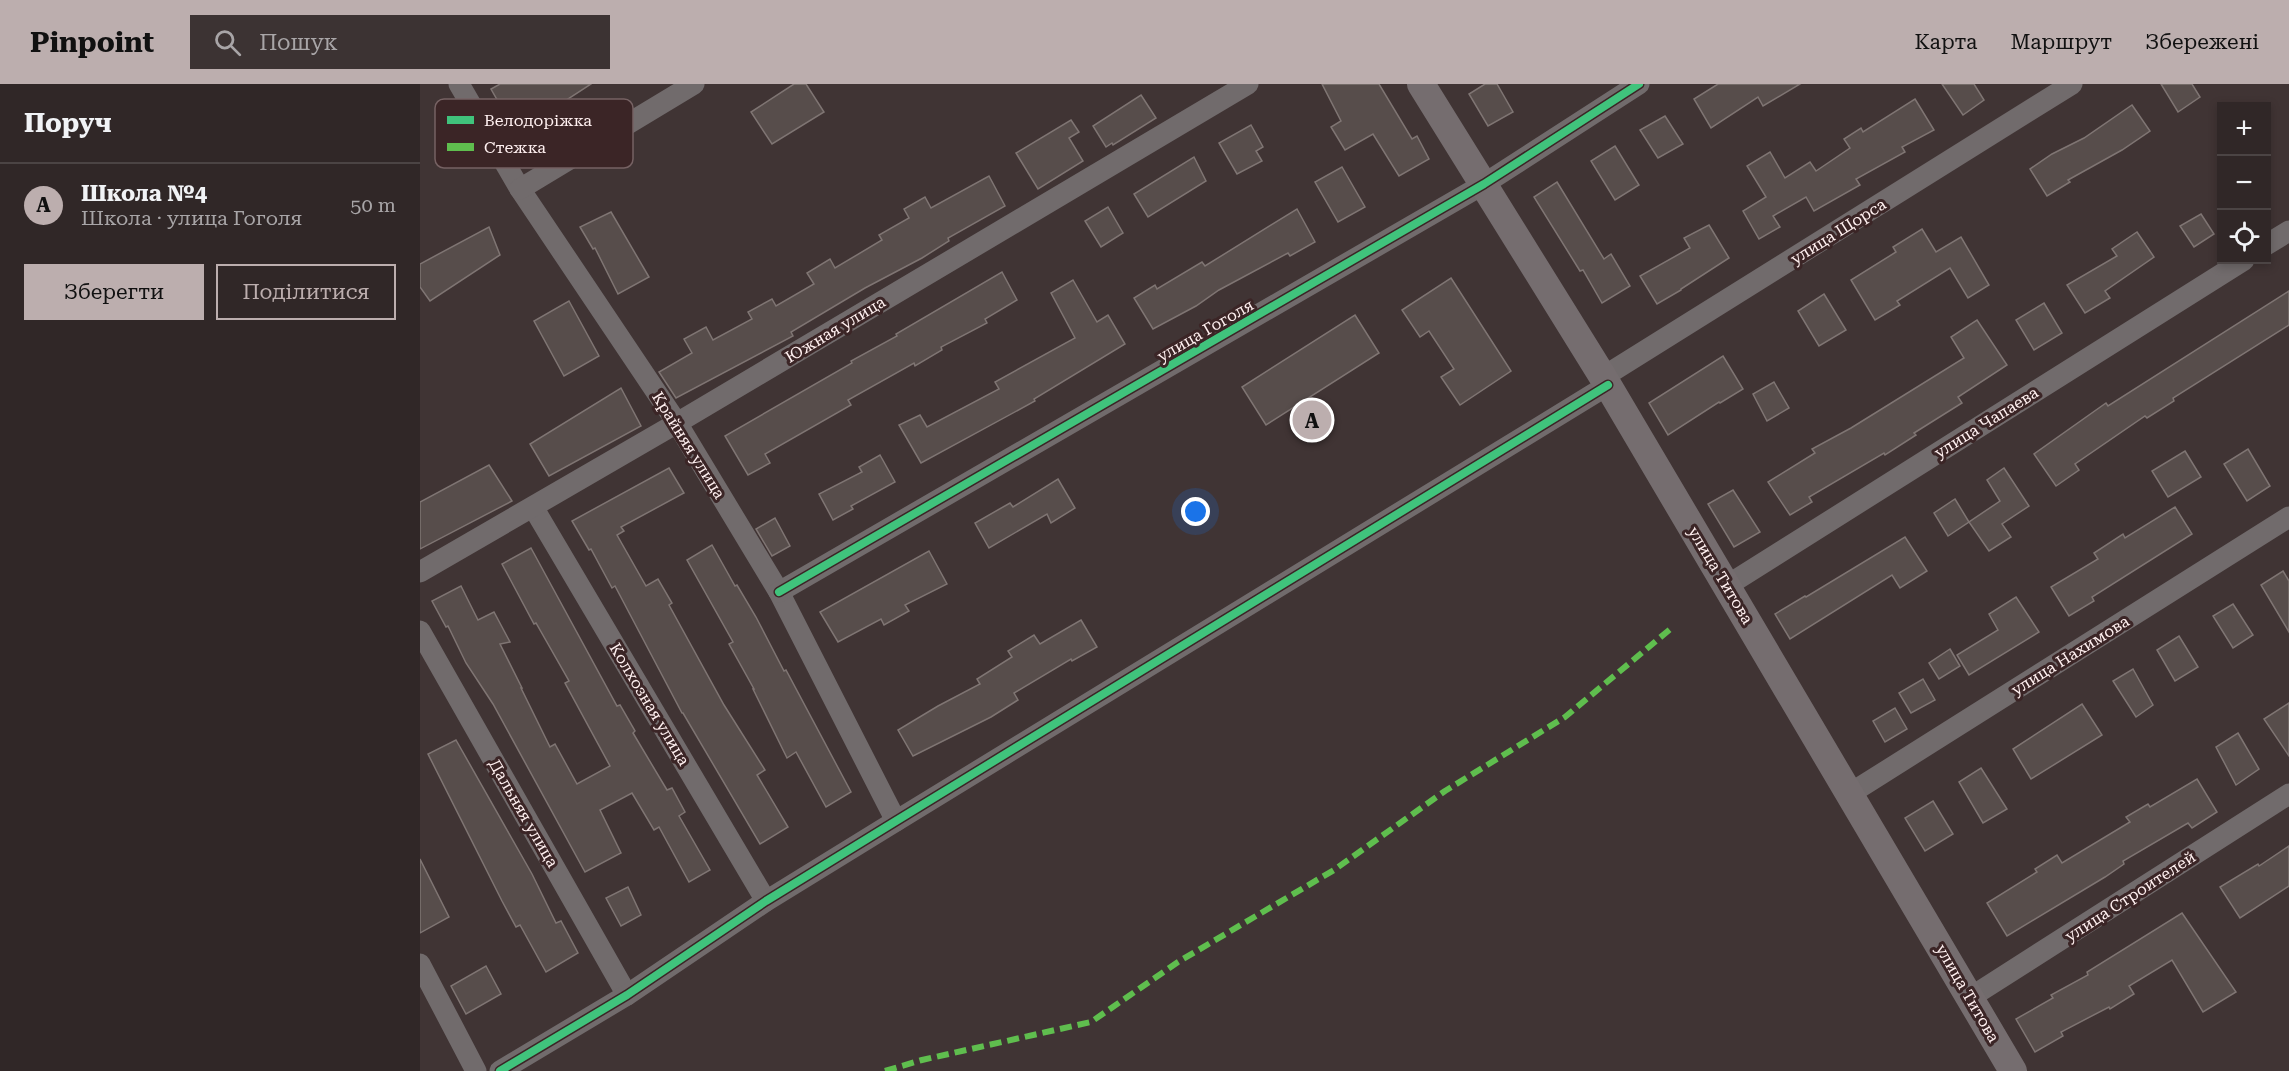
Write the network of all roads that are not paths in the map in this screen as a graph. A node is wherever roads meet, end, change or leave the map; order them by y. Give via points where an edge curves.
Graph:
1 (459, 84) edge
2 (694, 84) edge
3 (1248, 84) edge
4 (1421, 84) edge
5 (1639, 84) edge
6 (2072, 84) edge
7 (468, 99) edge
8 (633, 121) edge
9 (508, 168) edge
10 (555, 168) edge
11 (1484, 184) junction
12 (520, 189) junction
13 (2289, 231) edge
14 (2271, 242) edge
15 (2238, 264) edge
16 (1606, 381) junction
17 (677, 423) junction
18 (533, 507) junction
19 (2289, 517) edge
20 (420, 572) edge
21 (1728, 585) junction
22 (779, 592) junction
23 (420, 632) edge
24 (1851, 793) junction
25 (2289, 794) edge
26 (896, 821) junction
27 (766, 901) junction
28 (420, 964) edge
29 (627, 996) junction
30 (1971, 998) junction
31 (476, 1071) edge
32 (500, 1071) edge
33 (2013, 1071) edge

1 - 7 street, Крайняя улица
2 - 8 street
3 - 17 street, Южная улица
4 - 11 main road, улица Титова
5 - 11 street, улица Гоголя
6 - 16 street, улица Щорса
9 - 12 street, Крайняя улица
10 - 12 street
11 - 16 main road, улица Титова
11 - 22 street, улица Гоголя
12 - 17 street, Крайняя улица
13 - 14 street
15 - 21 street, улица Чапаева
16 - 21 main road, улица Титова
16 - 26 street, улица Щорса
17 - 18 street, Южная улица
17 - 22 street, Крайняя улица
18 - 20 street, Южная улица
18 - 27 street, Колхозная улица
19 - 24 street, улица Нахимова
21 - 24 main road, улица Титова
22 - 26 street, Крайняя улица
23 - 29 street, Дальняя улица
24 - 30 main road, улица Титова
25 - 30 street, улица Строителей
26 - 27 street, улица Щорса
27 - 29 street, улица Щорса
28 - 31 street
29 - 32 street, улица Щорса
30 - 33 main road, улица Титова

